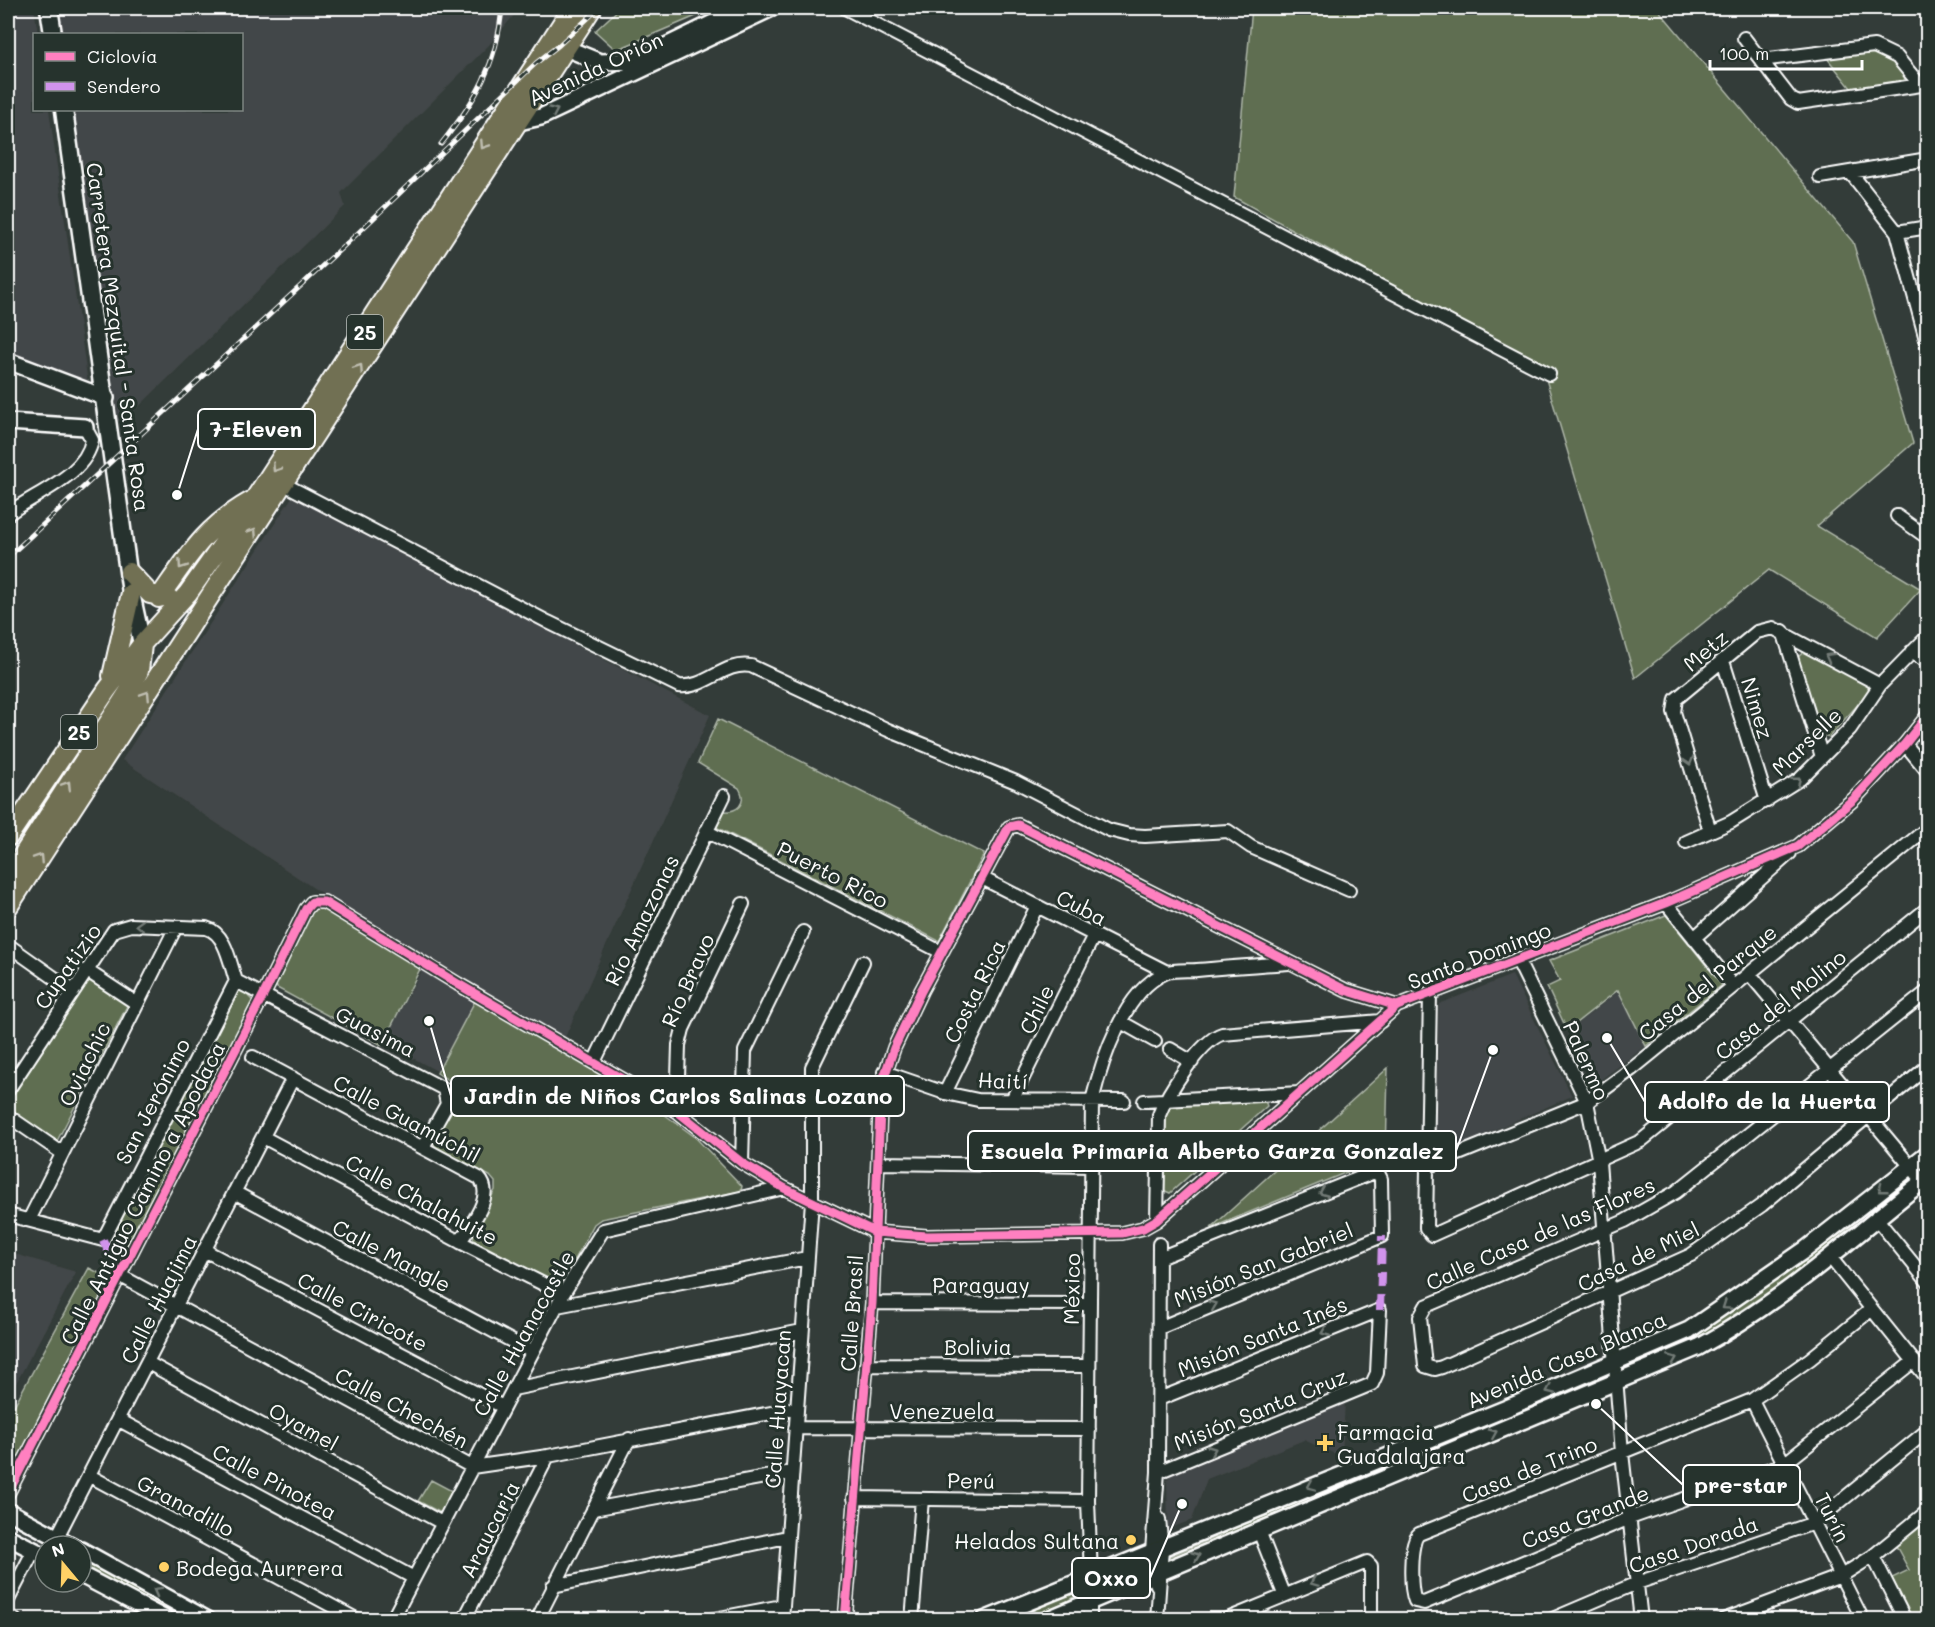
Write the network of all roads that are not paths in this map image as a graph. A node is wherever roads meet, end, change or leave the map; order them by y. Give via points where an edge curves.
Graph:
1 (49, 8) edge
2 (572, 8) edge
3 (744, 8) edge
4 (772, 8) edge
5 (845, 8) edge
6 (591, 9) edge
7 (53, 33) edge
8 (1744, 38) dead end
9 (558, 44) junction
10 (1761, 60) junction
11 (636, 66) junction
12 (1924, 85) edge
13 (64, 111) edge
14 (508, 123) junction
15 (1928, 159) edge
16 (1850, 172) junction
17 (1820, 177) dead end
18 (1928, 227) edge
19 (1897, 232) junction
20 (1925, 332) edge
21 (1928, 347) edge
22 (8, 361) edge
23 (1549, 374) dead end
24 (106, 398) junction
25 (8, 422) edge
26 (85, 427) joint
27 (284, 484) junction
28 (255, 498) junction
29 (8, 514) edge
30 (1897, 516) dead end
31 (1928, 538) edge
32 (129, 572) junction
33 (131, 593) junction
34 (188, 593) junction
35 (159, 597) junction
36 (1783, 631) junction
37 (1928, 636) edge
38 (142, 644) junction
39 (177, 648) junction
40 (1911, 652) junction
41 (1724, 661) junction
42 (1928, 662) edge
43 (1880, 685) junction
44 (107, 690) junction
45 (1928, 715) edge
46 (1905, 744) junction
47 (1822, 758) junction
48 (1928, 772) edge
49 (724, 796) dead end
50 (1767, 801) junction
51 (1012, 825) joint
52 (1928, 828) edge
53 (706, 831) junction
54 (1710, 831) junction
55 (8, 837) edge
56 (1686, 842) dead end
57 (1798, 846) junction
58 (980, 877) junction
59 (8, 878) edge
60 (1349, 890) dead end
61 (1666, 903) junction
62 (743, 904) dead end
63 (1038, 906) junction
64 (8, 907) edge
65 (1928, 908) edge
66 (176, 927) junction
67 (802, 932) dead end
68 (1094, 935) junction
69 (1695, 938) junction
70 (8, 947) edge
71 (941, 952) junction
72 (1517, 959) junction
73 (862, 962) dead end
74 (1290, 963) junction
75 (86, 970) junction
76 (1167, 972) junction
77 (1749, 974) junction
78 (236, 981) junction
79 (1733, 986) junction
80 (73, 991) junction
81 (1928, 991) edge
82 (1430, 992) junction
83 (264, 994) junction
84 (136, 1003) junction
85 (1397, 1006) junction
86 (1788, 1020) junction
87 (1381, 1021) junction
88 (1121, 1022) junction
89 (1155, 1041) dead end
90 (1170, 1049) dead end
91 (253, 1057) dead end
92 (594, 1062) junction
93 (1192, 1062) junction
94 (1928, 1066) edge
95 (1829, 1070) junction
96 (884, 1072) junction
97 (293, 1078) junction
98 (8, 1090) edge
99 (945, 1093) junction
100 (1300, 1093) junction
101 (1012, 1100) junction
102 (1092, 1101) junction
103 (1124, 1101) dead end
104 (1144, 1101) dead end
105 (1164, 1101) junction
106 (1587, 1102) junction
107 (676, 1111) junction
108 (1867, 1115) junction
109 (8, 1116) edge
110 (263, 1137) junction
111 (423, 1147) junction
112 (1928, 1152) edge
113 (62, 1153) junction
114 (1599, 1162) junction
115 (742, 1163) junction
116 (878, 1163) junction
117 (1092, 1166) junction
118 (1429, 1166) junction
119 (1910, 1167) junction
120 (1926, 1182) edge
121 (784, 1188) junction
122 (234, 1192) junction
123 (812, 1201) junction
124 (8, 1215) edge
125 (1876, 1218) junction
126 (29, 1220) junction
127 (1157, 1220) junction
128 (1604, 1228) junction
129 (875, 1232) junction
130 (1091, 1233) junction
131 (460, 1242) junction
132 (1160, 1244) dead end
133 (204, 1250) junction
134 (1830, 1257) junction
135 (807, 1258) junction
136 (1159, 1258) junction
137 (119, 1275) junction
138 (1928, 1282) edge
139 (1610, 1293) junction
140 (563, 1294) junction
141 (872, 1303) junction
142 (1090, 1304) junction
143 (557, 1306) junction
144 (177, 1307) junction
145 (1872, 1309) junction
146 (1380, 1310) joint
147 (1159, 1328) junction
148 (802, 1331) junction
149 (532, 1352) junction
150 (1914, 1361) junction
151 (1615, 1363) junction
152 (148, 1364) junction
153 (866, 1365) junction
154 (1089, 1366) junction
155 (1425, 1366) joint
156 (1928, 1379) edge
157 (1616, 1381) junction
158 (513, 1389) junction
159 (1159, 1399) junction
160 (1752, 1400) junction
161 (503, 1407) junction
162 (797, 1408) junction
163 (119, 1419) junction
164 (795, 1428) junction
165 (860, 1429) junction
166 (1089, 1429) junction
167 (1928, 1430) edge
168 (629, 1439) junction
169 (1622, 1453) junction
170 (548, 1456) junction
171 (1784, 1464) junction
172 (472, 1467) junction
173 (792, 1472) junction
174 (1158, 1472) junction
175 (90, 1476) junction
176 (8, 1493) edge
177 (854, 1498) junction
178 (922, 1499) junction
179 (1088, 1501) junction
180 (593, 1509) junction
181 (8, 1511) edge
182 (1928, 1511) edge
183 (1630, 1518) junction
184 (442, 1523) junction
185 (1814, 1523) junction
186 (1258, 1532) junction
187 (50, 1534) edge
188 (59, 1534) edge
189 (8, 1537) edge
190 (787, 1537) junction
191 (33, 1550) edge
192 (1157, 1550) junction
193 (1873, 1556) junction
194 (93, 1557) edge
195 (33, 1563) edge
196 (1091, 1575) junction
197 (1157, 1576) junction
198 (1841, 1576) junction
199 (414, 1578) junction
200 (93, 1581) edge
201 (1637, 1583) junction
202 (553, 1586) junction
203 (1284, 1594) junction
204 (8, 1600) edge
205 (1090, 1600) junction
206 (1415, 1601) joint
207 (782, 1606) junction
208 (8, 1615) edge
209 (15, 1620) edge
210 (166, 1620) edge
211 (208, 1620) edge
212 (358, 1620) edge
213 (392, 1620) edge
214 (464, 1620) edge
215 (537, 1620) edge
216 (709, 1620) edge
217 (782, 1620) edge
218 (845, 1620) edge
219 (912, 1620) edge
220 (984, 1620) edge
221 (1046, 1620) edge
222 (1090, 1620) edge
223 (1157, 1620) edge
224 (1225, 1620) edge
225 (1371, 1620) edge
226 (1550, 1620) edge
227 (1641, 1620) edge
228 (1723, 1620) edge
229 (1863, 1620) edge
230 (1905, 1620) edge

1 - 7 main road
2 - 9 main road, 25
3 - 11 street, Avenida Orión
4 - 11 street, Avenida Orión
5 - 23 street
6 - 9 main road, 25
8 - 10 street
9 - 11 street, Avenida Orión via 600,62
9 - 14 main road, 25
10 - 12 street via 1874,46 1897,57
10 - 12 street via 1791,99 1802,104
14 -> 11 street, Avenida Orión via 541,117
13 - 24 main road, Carretera Mezquital - Santa Rosa
27 -> 14 main road, 25
14 -> 28 main road, 25
15 - 16 street
16 - 17 street
16 - 19 street
18 - 19 street
19 - 20 street
20 - 21 street
22 - 24 street
24 - 32 main road, Carretera Mezquital - Santa Rosa
25 - 26 street
26 - 29 street via 92,440 87,456 56,484
39 -> 27 main road, 25
27 - 60 street via 679,686 694,686 738,665 751,666 888,730 1016,782 1109,830 1145,836 1227,831 1251,847
28 - 34 main road, 25
28 -> 35 main road via 226,515 206,534
30 - 31 street
32 - 33 main road, Carretera Mezquital - Santa Rosa
32 - 35 main road via 142,589
33 - 38 main road, Carretera Mezquital - Santa Rosa
33 - 44 main road
34 - 35 main road via 168,599
34 - 38 main road, 25
36 - 41 street, Metz via 1763,629
43 -> 36 street
36 - 47 street
37 - 40 street, Marselle
38 - 39 main road via 161,651
38 - 44 main road, 25
59 -> 38 main road via 129,691 139,671
64 -> 39 main road, 25
40 - 42 street
40 - 43 street, Marselle
41 - 50 street, Nimez
41 -> 54 street, Metz via 1676,699 1673,708
43 - 47 street, Marselle via 1850,729
44 - 55 main road, 25
45 - 46 street, Santo Domingo
46 - 48 street
46 - 57 street, Santo Domingo via 1854,799
50 -> 47 street, Marselle
49 - 53 street, Río Amazonas
50 - 54 street, Marselle
51 - 58 street, Calle Brasil
51 - 74 street, Santo Domingo
52 - 77 street, Casa del Parque
53 - 71 street, Puerto Rico
53 - 92 street, Río Amazonas
54 - 56 street, Marselle
57 - 61 street, Santo Domingo
57 - 69 street
58 - 63 street, Cuba
58 - 71 street, Calle Brasil
61 - 69 street
61 - 72 street, Santo Domingo
62 - 107 street, Río Bravo via 683,1029
63 - 68 street, Cuba
63 - 99 street, Costa Rica
65 - 86 street, Casa del Molino
66 -> 75 street, Cupatizio via 118,927
66 - 78 street, Cupatizio via 214,930
66 - 84 street, Oviachic
67 - 115 street via 745,1051
68 - 76 street, Cuba
68 - 101 street, Chile
69 - 79 street
70 - 80 street
71 - 96 street, Calle Brasil
72 - 82 street, Santo Domingo
72 - 106 street, Palermo
73 - 123 street, Calle Huayacan via 812,1067
74 - 76 street
74 - 85 street, Santo Domingo via 1345,990
75 - 80 street, Cupatizio
75 - 84 street
76 - 88 street, México via 1138,993
77 - 79 street, Casa del Parque
77 - 86 street
78 - 83 street
78 - 126 street, San Jerónimo via 103,1240
79 - 106 street, Casa del Parque
80 - 98 street, Cupatizio
81 - 95 street, Calle Casa de las Flores
82 - 85 street, Santo Domingo
82 - 118 street
83 - 92 street, Calle Antiguo Camino a Apodaca via 306,909 312,902 324,902
83 - 111 street, Guasima via 444,1089 447,1104
83 - 137 street, Calle Antiguo Camino a Apodaca
84 - 113 street, Oviachic
85 - 87 street
86 - 95 street
86 - 114 street, Casa del Molino via 1659,1129
87 - 93 street via 1222,1034 1208,1041
87 - 100 street
88 - 89 street
88 - 102 street, México via 1103,1061
90 - 93 street
91 - 97 street, Calle Guamúchil
92 - 107 street
93 - 105 street
94 - 108 street, Casa de Miel
95 - 108 street
95 - 128 street, Calle Casa de las Flores via 1688,1184 1645,1210
96 - 99 street, Haití
96 - 116 street, Calle Brasil
97 - 110 street, Calle Huajima
97 - 111 street, Calle Guamúchil
99 - 101 street, Haití via 978,1100
100 - 105 street
100 - 127 street
101 - 102 street, Haití
102 - 103 street, Haití
102 - 117 street, México
104 - 105 street
105 - 127 street via 1157,1125
106 - 114 street, Palermo
106 - 118 street, Casa del Parque
107 - 115 street
108 - 119 street
108 - 139 street, Casa de Miel via 1726,1233 1691,1255
109 - 113 street
110 - 122 street, Calle Huajima
110 - 131 street, Calle Chalahuite
111 - 131 street, Calle Guamúchil via 475,1175 485,1186 483,1203
112 - 119 street, Avenida Casa Blanca
113 - 126 street, Oviachic
114 - 118 street, Casa del Molino via 1435,1234 1429,1234 1426,1228
114 - 128 street, Palermo
115 - 121 street
116 - 117 street
116 - 129 street, Calle Brasil
117 - 130 street, México
119 - 120 street
119 -> 151 street, Avenida Casa Blanca via 1806,1250 1700,1323
120 - 125 street, Avenida Casa Blanca
121 - 123 street
121 - 140 street, Calle Huanacastle via 607,1227
122 - 133 street, Calle Huajima
122 - 149 street, Calle Mangle
123 - 129 street
123 - 135 street, Calle Huayacan
124 - 126 street
125 - 134 street, Avenida Casa Blanca
125 - 138 street
127 - 130 street via 1133,1232
128 - 139 street, Palermo
128 - 155 street, Calle Casa de las Flores via 1423,1309 1420,1317
129 - 130 street via 927,1236
129 - 141 street, Calle Brasil
130 - 142 street, México
131 - 140 street, Calle Chalahuite
132 - 136 street
133 - 144 street, Calle Huajima
133 - 161 street, Calle Ciricote
134 - 145 street
157 -> 134 street, Avenida Casa Blanca via 1716,1337
135 - 143 street
135 - 148 street, Calle Huayacan
136 - 147 street
147 -> 136 street, Misión San Gabriel via 1382,1236 1381,1179 1378,1173 1372,1173
137 - 144 street, Calle Chechén
137 - 176 street, Calle Antiguo Camino a Apodaca
139 - 151 street, Palermo
139 - 155 street, Casa de Miel via 1435,1369
140 - 143 street, Calle Huanacastle
141 - 142 street, Paraguay
141 - 153 street, Calle Brasil
142 - 154 street, México
143 - 149 street, Calle Huanacastle
144 - 152 street, Calle Huajima
144 - 172 street, Calle Chechén
145 - 150 street
145 - 160 street, Casa de Trino
146 -> 159 street, Misión Santa Inés
174 -> 146 street, Misión Santa Cruz via 1375,1381
147 - 159 street
148 - 158 street
148 - 162 street, Calle Huayacan
149 - 158 street, Calle Huanacastle
150 - 156 street
150 - 171 street, Casa Grande
151 - 157 street, Palermo
151 -> 192 street, Avenida Casa Blanca
152 - 163 street, Calle Huajima
152 - 184 street, Oyamel
153 - 154 street, Bolivia
153 - 165 street, Calle Brasil
154 - 166 street, México
157 - 169 street, Palermo
186 -> 157 street, Avenida Casa Blanca
158 - 161 street, Calle Huanacastle
159 - 174 street
160 - 169 street, Casa de Trino
160 - 171 street, Turín
161 - 172 street, Calle Huanacastle
162 - 164 street, Calle Huayacan
162 - 168 street, Calle Chechén
163 - 175 street, Calle Huajima
163 - 199 street, Calle Pinotea
164 - 165 street, Venezuela
164 - 173 street, Calle Huayacan
165 - 166 street, Venezuela
165 - 177 street, Calle Brasil
166 - 179 street, México
167 - 185 street, Casa Dorada
168 - 170 street, Calle Chechén
168 - 180 street
169 - 183 street, Palermo
169 - 206 street, Casa de Trino via 1415,1537
170 - 172 street, Calle Chechén
170 - 214 street, Araucaria
171 - 183 street, Casa Grande
171 - 185 street, Turín
172 - 184 street, Calle Huanacastle
173 - 180 street
173 - 190 street, Calle Huayacan
174 - 192 street via 1157,1516 1161,1525
175 - 188 street, Calle Huajima
175 - 212 street, Granadillo
177 - 178 street, Perú
177 - 218 street, Calle Brasil
178 - 179 street, Perú
178 - 219 street
179 - 196 street, México
180 - 202 street
181 - 187 street
182 - 193 street
183 - 201 street, Palermo
183 - 206 street, Casa Grande via 1424,1603
184 - 199 street, Calle Huanacastle
185 - 198 street, Turín
185 - 201 street, Casa Dorada
197 -> 186 street, Avenida Casa Blanca
186 - 203 street
189 - 191 street
190 - 202 street
190 - 207 street, Calle Huayacan
192 - 196 street, Avenida Casa Blanca
192 - 197 street
193 - 198 street
193 - 230 street
211 -> 194 street
195 - 204 street
196 - 220 street, Avenida Casa Blanca
197 - 205 street, Avenida Casa Blanca
197 - 223 street
198 - 228 street
198 - 229 street, Turín
199 - 213 street, Calle Huanacastle
200 - 210 street
201 - 226 street, Casa Dorada
201 - 227 street, Palermo
202 - 215 street
203 - 224 street
225 -> 203 street via 1368,1563
205 - 221 street, Avenida Casa Blanca
205 - 222 street
207 - 216 street
207 - 217 street, Calle Huayacan
208 - 209 street

